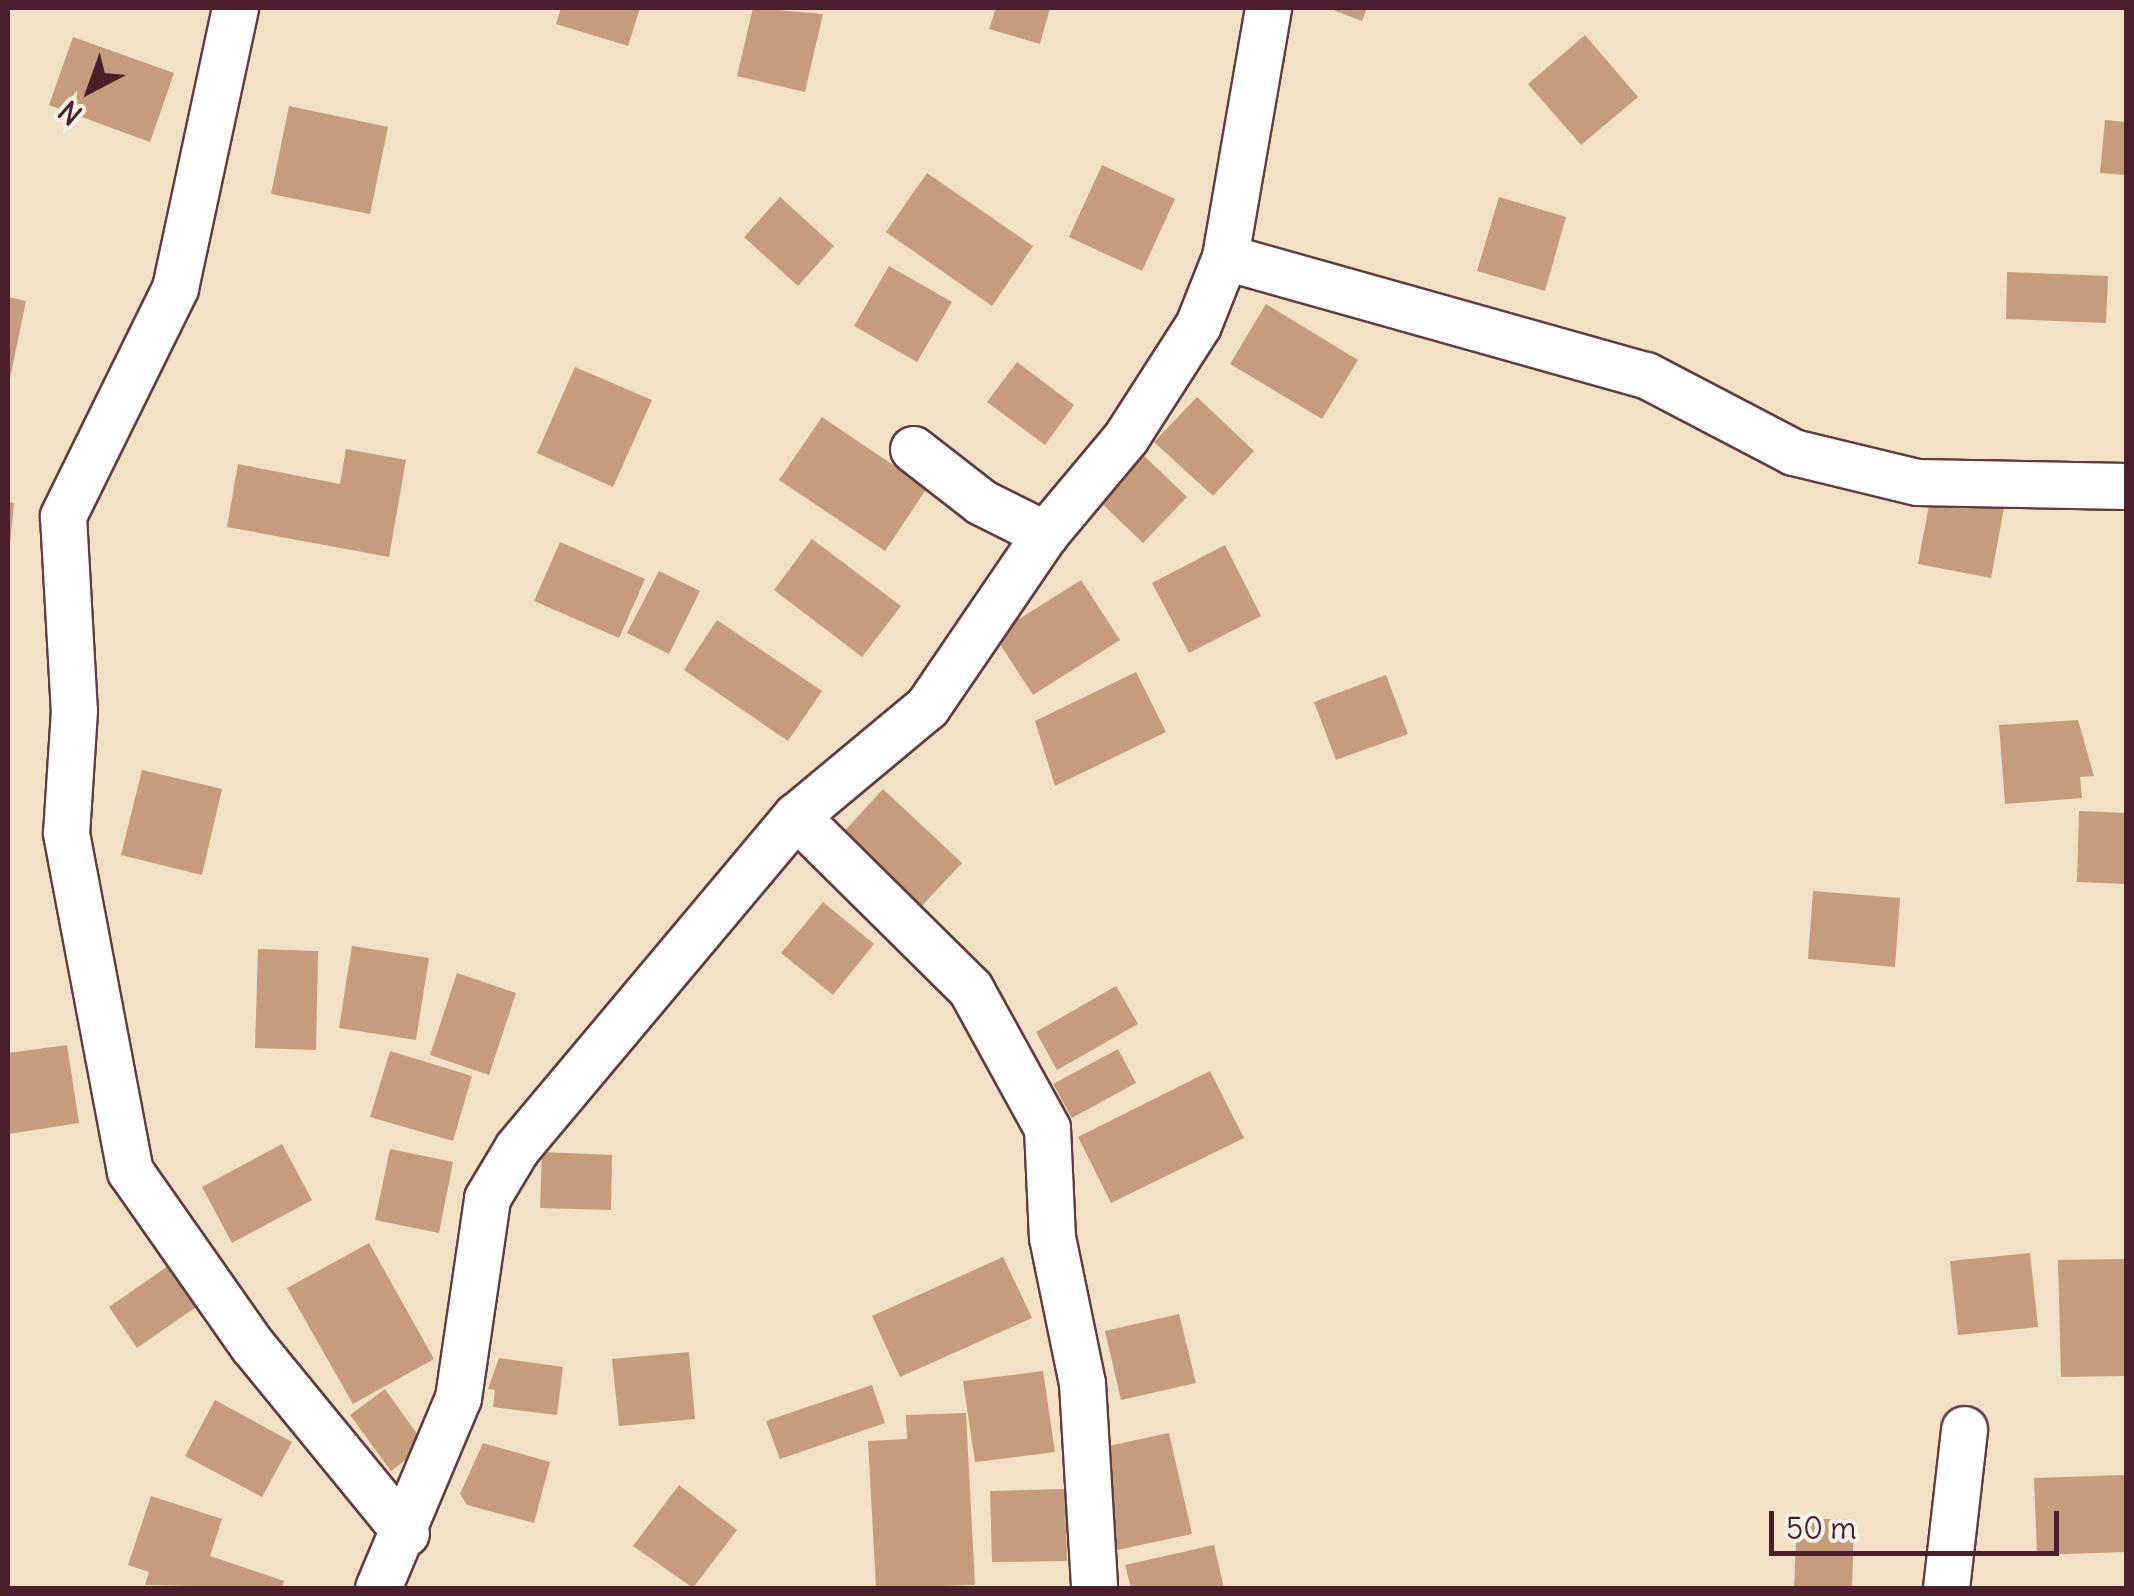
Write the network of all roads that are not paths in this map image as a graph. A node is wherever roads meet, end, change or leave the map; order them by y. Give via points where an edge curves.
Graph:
1 (236, 8) edge
2 (1268, 8) edge
3 (1225, 257) junction
4 (912, 448) dead end
5 (2126, 486) edge
6 (1045, 534) junction
7 (796, 816) junction
8 (1964, 1430) dead end
9 (406, 1534) junction
10 (385, 1586) edge
11 (1094, 1588) edge
12 (1946, 1588) edge

1 - 9 street via 175,288 63,516 74,710 66,834 130,1171 252,1345
2 - 3 street
3 - 5 street via 1646,375 1811,456 1917,482
3 - 6 street via 1198,325 1126,436
4 - 6 street via 981,502
6 - 7 street via 927,707
7 - 9 street via 517,1148 486,1198 458,1398
7 - 11 street via 970,988 1047,1128 1052,1237 1082,1383
8 - 12 street
9 - 10 street

